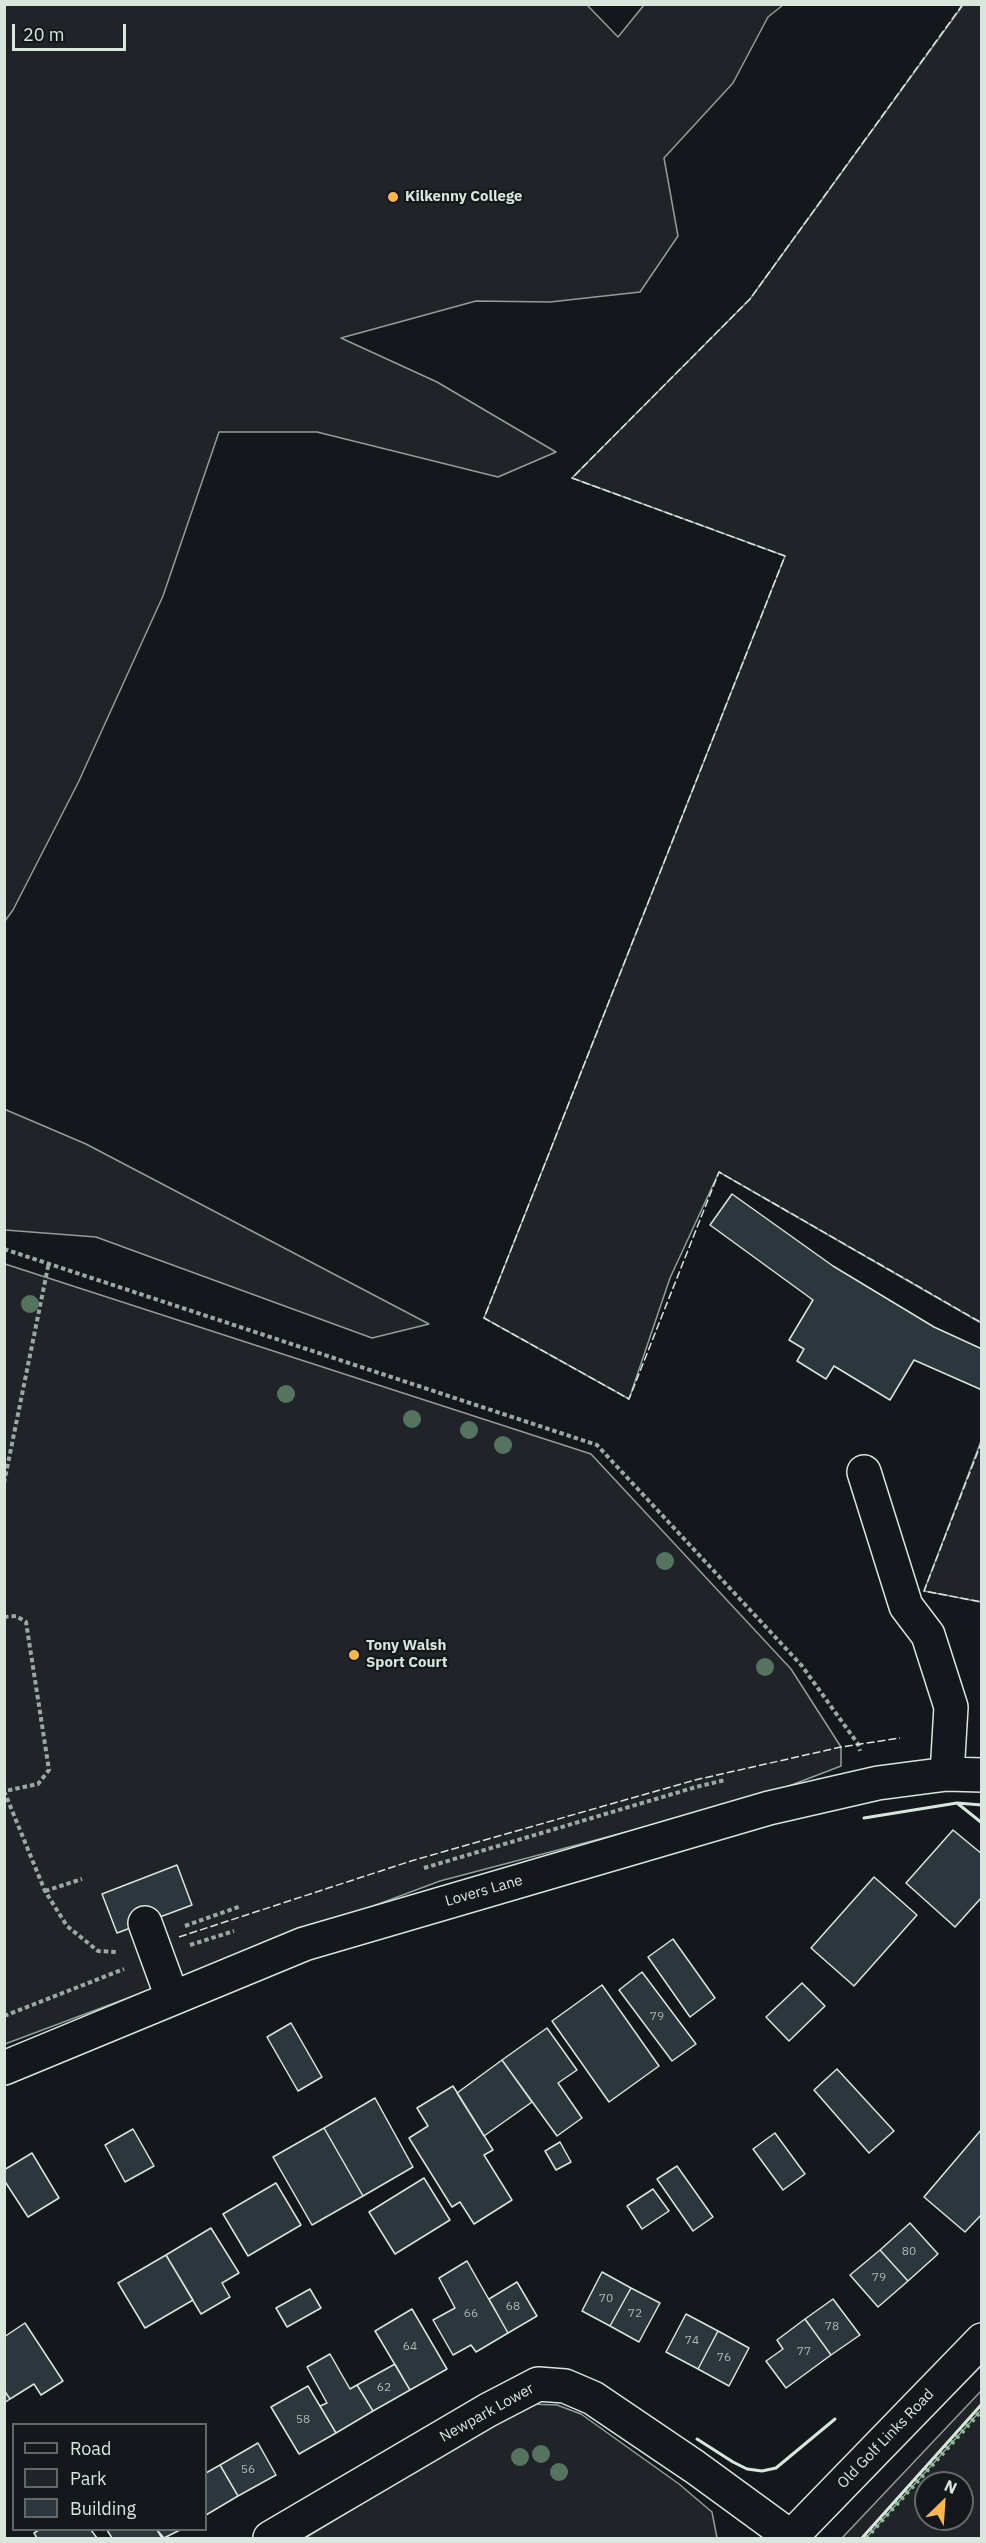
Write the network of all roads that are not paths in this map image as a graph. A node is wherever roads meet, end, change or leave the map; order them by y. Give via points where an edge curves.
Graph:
1 (864, 1472) dead end
2 (947, 1774) junction
3 (981, 1775) edge
4 (145, 1923) dead end
5 (172, 1997) junction
6 (4, 2068) edge
7 (981, 2340) edge
8 (270, 2538) edge
9 (790, 2538) edge

1 - 2 street via 906,1606 928,1635 951,1707
2 - 3 street, Lovers Lane
2 - 5 street, Lovers Lane via 878,1783 769,1808 304,1944
4 - 5 street
5 - 6 street, Lovers Lane
7 - 9 street, Old Golf Links Road
8 - 9 street, Newpark Lower via 538,2384 565,2386 593,2398

